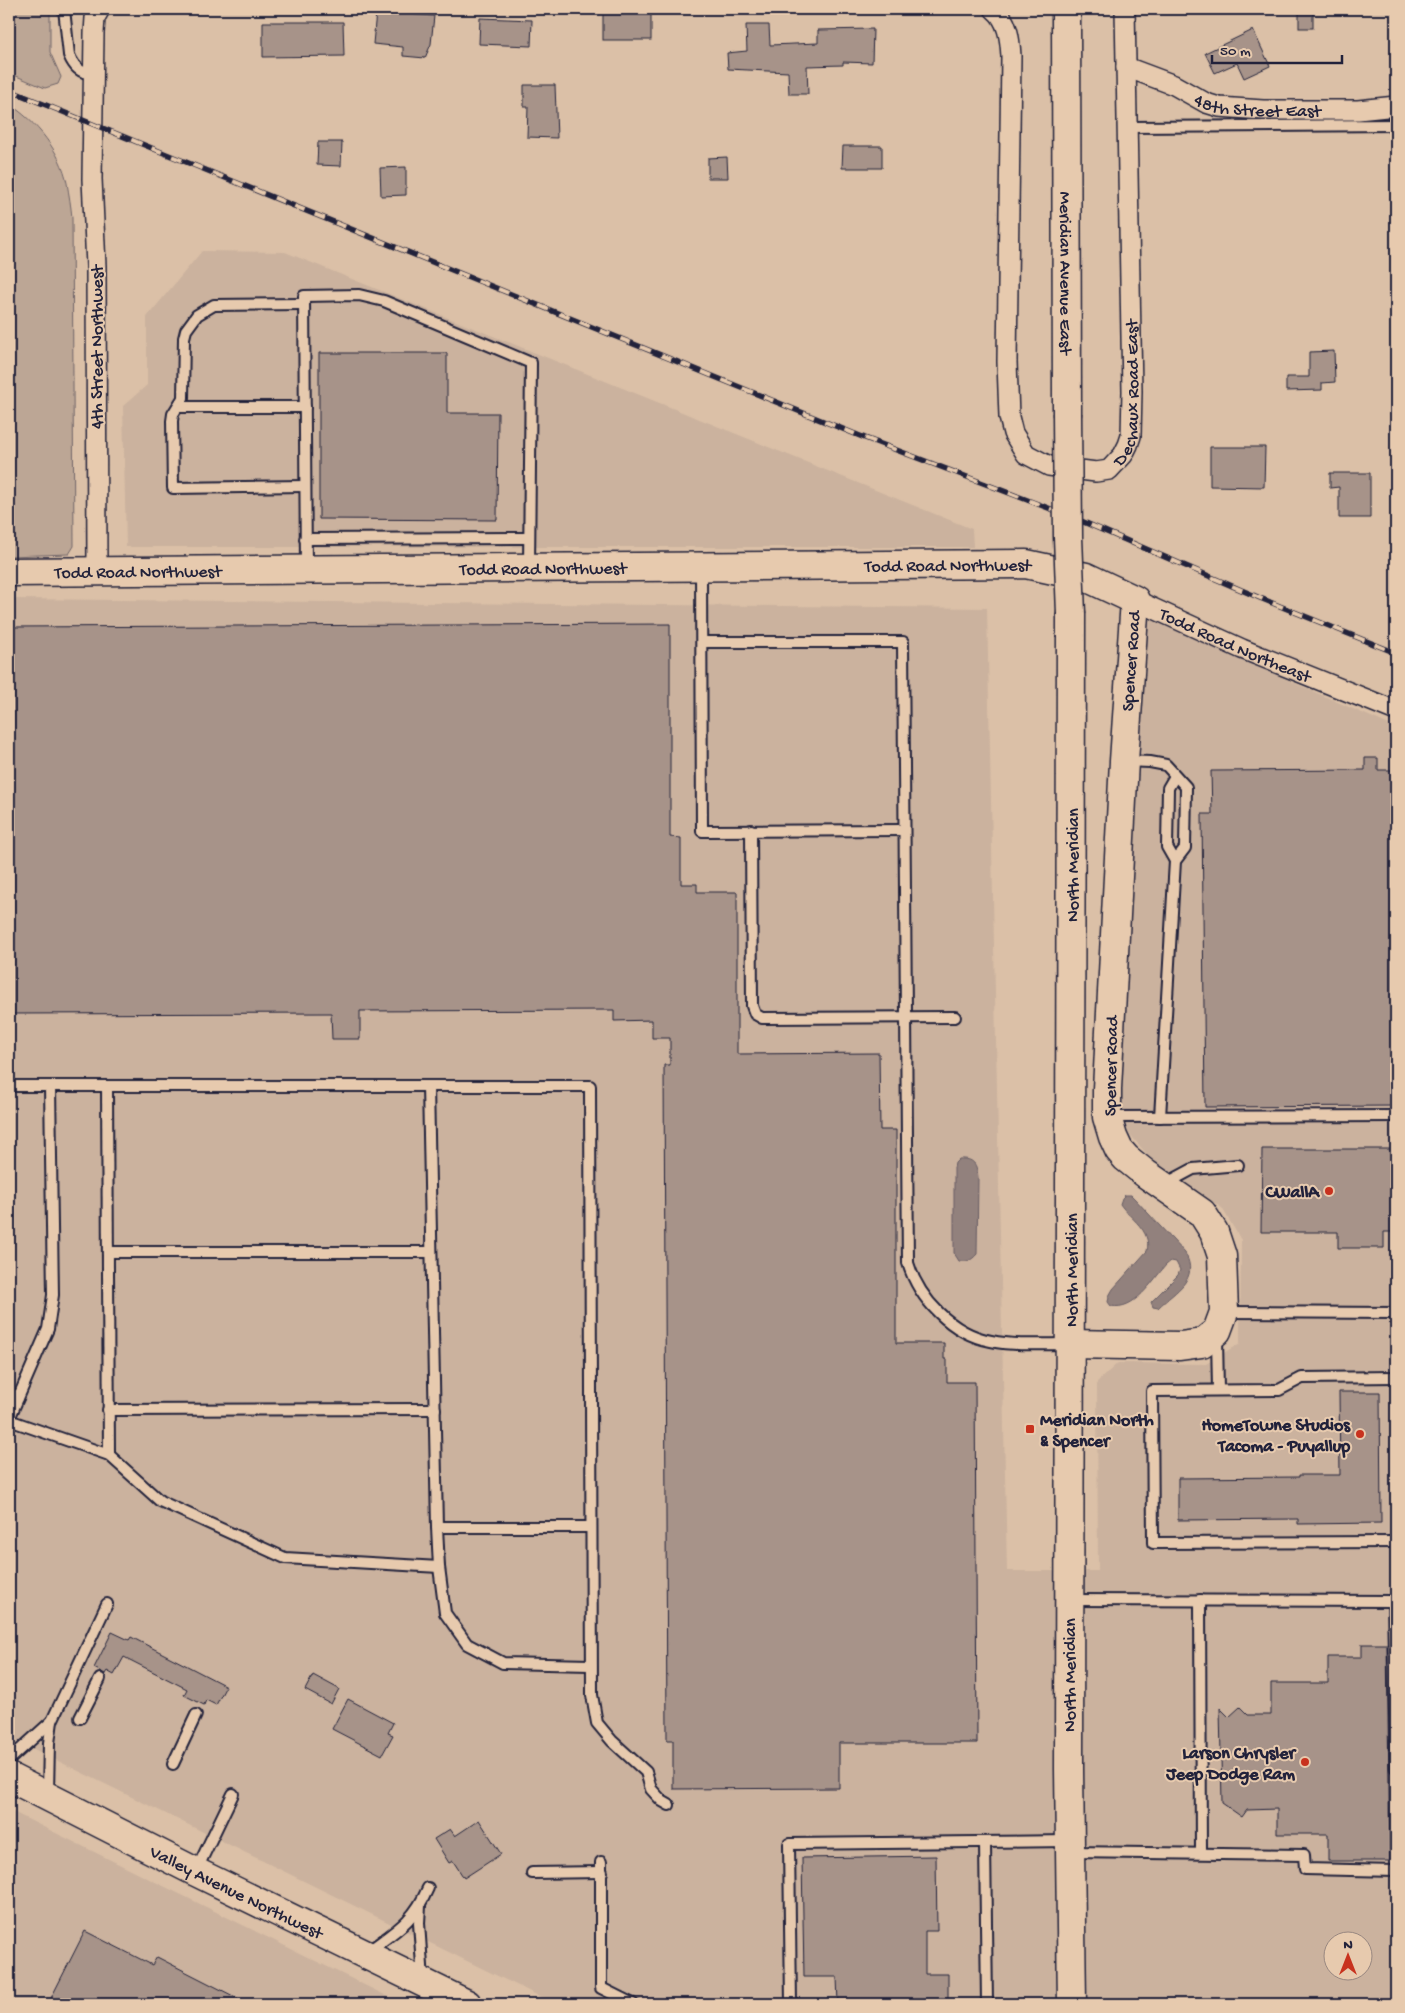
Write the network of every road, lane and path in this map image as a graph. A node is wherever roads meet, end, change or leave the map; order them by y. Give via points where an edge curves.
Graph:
1 (64, 9) edge
2 (100, 9) edge
3 (994, 9) edge
4 (1066, 9) edge
5 (1125, 9) edge
6 (1126, 67) junction
7 (93, 74) junction
8 (1396, 106) edge
9 (1396, 125) edge
10 (1128, 127) junction
11 (304, 304) junction
12 (178, 407) junction
13 (305, 407) junction
14 (305, 486) junction
15 (1068, 537) joint
16 (529, 538) junction
17 (305, 539) junction
18 (702, 566) junction
19 (529, 568) junction
20 (306, 569) junction
21 (97, 571) junction
22 (9, 572) edge
23 (1076, 575) joint
24 (1135, 600) junction
25 (702, 642) junction
26 (1396, 712) edge
27 (1124, 761) junction
28 (1175, 776) junction
29 (751, 830) junction
30 (904, 830) junction
31 (1175, 861) junction
32 (905, 1017) junction
33 (955, 1017) dead end
34 (9, 1086) edge
35 (50, 1086) junction
36 (107, 1086) junction
37 (428, 1086) junction
38 (1396, 1116) edge
39 (1108, 1117) junction
40 (1160, 1117) junction
41 (1238, 1165) dead end
42 (1162, 1185) junction
43 (108, 1252) junction
44 (432, 1252) junction
45 (1396, 1313) edge
46 (1221, 1321) junction
47 (1070, 1344) junction
48 (1396, 1377) edge
49 (1218, 1390) junction
50 (9, 1392) edge
51 (18, 1398) junction
52 (435, 1409) junction
53 (108, 1410) junction
54 (9, 1419) edge
55 (109, 1455) junction
56 (437, 1527) junction
57 (590, 1527) junction
58 (1396, 1542) edge
59 (439, 1567) junction
60 (1069, 1600) junction
61 (1200, 1600) junction
62 (107, 1604) dead end
63 (590, 1666) junction
64 (100, 1679) dead end
65 (196, 1715) dead end
66 (80, 1718) dead end
67 (52, 1721) junction
68 (9, 1760) edge
69 (173, 1764) dead end
70 (1396, 1768) edge
71 (9, 1777) edge
72 (233, 1794) dead end
73 (48, 1797) junction
74 (669, 1805) dead end
75 (985, 1843) junction
76 (1070, 1846) junction
77 (1201, 1852) junction
78 (1396, 1871) edge
79 (196, 1872) junction
80 (532, 1873) dead end
81 (428, 1888) dead end
82 (420, 1906) junction
83 (364, 1954) junction
84 (424, 1983) junction
85 (612, 1994) junction
86 (467, 2004) edge
87 (607, 2004) edge
88 (633, 2004) edge
89 (791, 2004) edge
90 (987, 2004) edge
91 (1072, 2004) edge

1 - 7 lane via 67,46 72,62 80,71
2 - 7 street via 94,24
3 - 10 street, Dechaux Road East via 1008,30 1011,56 1009,417 1012,433 1026,454 1048,466 1096,472 1109,470 1123,456 1131,436
4 - 15 main road, Meridian Avenue East, bridge
5 - 6 street, Dechaux Road East
6 - 8 street, 48th Street East via 1218,107 1358,110
6 - 10 street, Dechaux Road East
7 - 21 street, 4th Street Northwest
9 - 10 lane
11 - 12 lane via 214,305 197,315 184,338 183,398
11 - 13 lane
11 - 16 lane via 304,296 359,295 372,298 531,363
12 - 13 lane
12 - 14 lane via 172,421 173,488
13 - 14 lane
14 - 17 lane
15 - 47 main road, North Meridian, bridge via 1071,614
16 - 17 lane
16 - 19 lane
17 - 20 lane
18 - 19 main road, Todd Road Northwest
18 - 23 main road, Todd Road Northwest via 1026,564
18 - 25 lane
19 - 20 main road, Todd Road Northwest
20 - 21 main road, Todd Road Northwest
21 - 22 main road, Todd Road Northwest
23 - 24 main road, Todd Road Northeast
24 - 26 street, Todd Road Northeast via 1242,650
24 - 27 main road, Spencer Road
25 - 29 lane via 702,831
25 - 30 lane via 903,642
27 - 28 lane via 1160,763 1172,770
27 - 39 main road, Spencer Road
28 - 31 lane via 1168,788 1167,847
28 - 31 lane via 1186,787 1185,848
29 - 30 lane
29 - 32 lane via 752,1006 755,1014 762,1018
30 - 32 lane
31 - 40 lane
32 - 33 lane
32 - 47 lane via 906,1252 912,1278 926,1300 970,1334 1010,1344
34 - 35 lane
35 - 36 lane
35 - 51 lane via 53,1295 48,1329
36 - 37 lane
36 - 43 lane
37 - 44 lane
37 - 57 lane via 590,1086
38 - 40 lane
39 - 40 lane
39 - 42 main road, Spencer Road via 1119,1150
41 - 42 lane via 1193,1169
42 - 46 main road, Spencer Road via 1202,1213 1214,1232 1222,1256
43 - 44 lane
43 - 53 lane
44 - 52 lane
45 - 46 lane
46 - 47 main road via 1202,1343 1180,1346
46 - 49 lane
47 - 60 main road, North Meridian
48 - 49 lane via 1302,1378 1279,1390
49 - 58 lane via 1152,1391 1152,1543
50 - 51 lane
51 - 54 lane
52 - 53 lane
52 - 56 lane
53 - 55 lane
54 - 55 lane
55 - 59 lane via 160,1501 286,1558
56 - 57 lane
56 - 59 lane
57 - 63 lane
59 - 63 lane via 445,1613 467,1644 503,1663
60 - 61 lane
60 - 76 main road, North Meridian
61 - 70 lane via 1393,1601
61 - 77 lane
62 - 67 lane
63 - 74 lane via 597,1723 646,1772 651,1789
64 - 66 lane
65 - 69 lane
67 - 68 lane
67 - 73 lane
71 - 73 main road, Valley Avenue Northwest
72 - 79 lane
73 - 79 main road, Valley Avenue Northwest
75 - 76 lane
75 - 89 lane via 789,1844
75 - 90 lane
76 - 77 lane
76 - 91 main road, North Meridian
77 - 78 lane via 1304,1855 1305,1869
79 - 83 main road, Valley Avenue Northwest
80 - 85 lane via 602,1867 601,1988
81 - 82 lane
82 - 83 lane via 406,1923
82 - 84 lane
83 - 84 main road, Valley Avenue Northwest
84 - 86 main road, Valley Avenue Northwest
85 - 87 lane
85 - 88 lane

